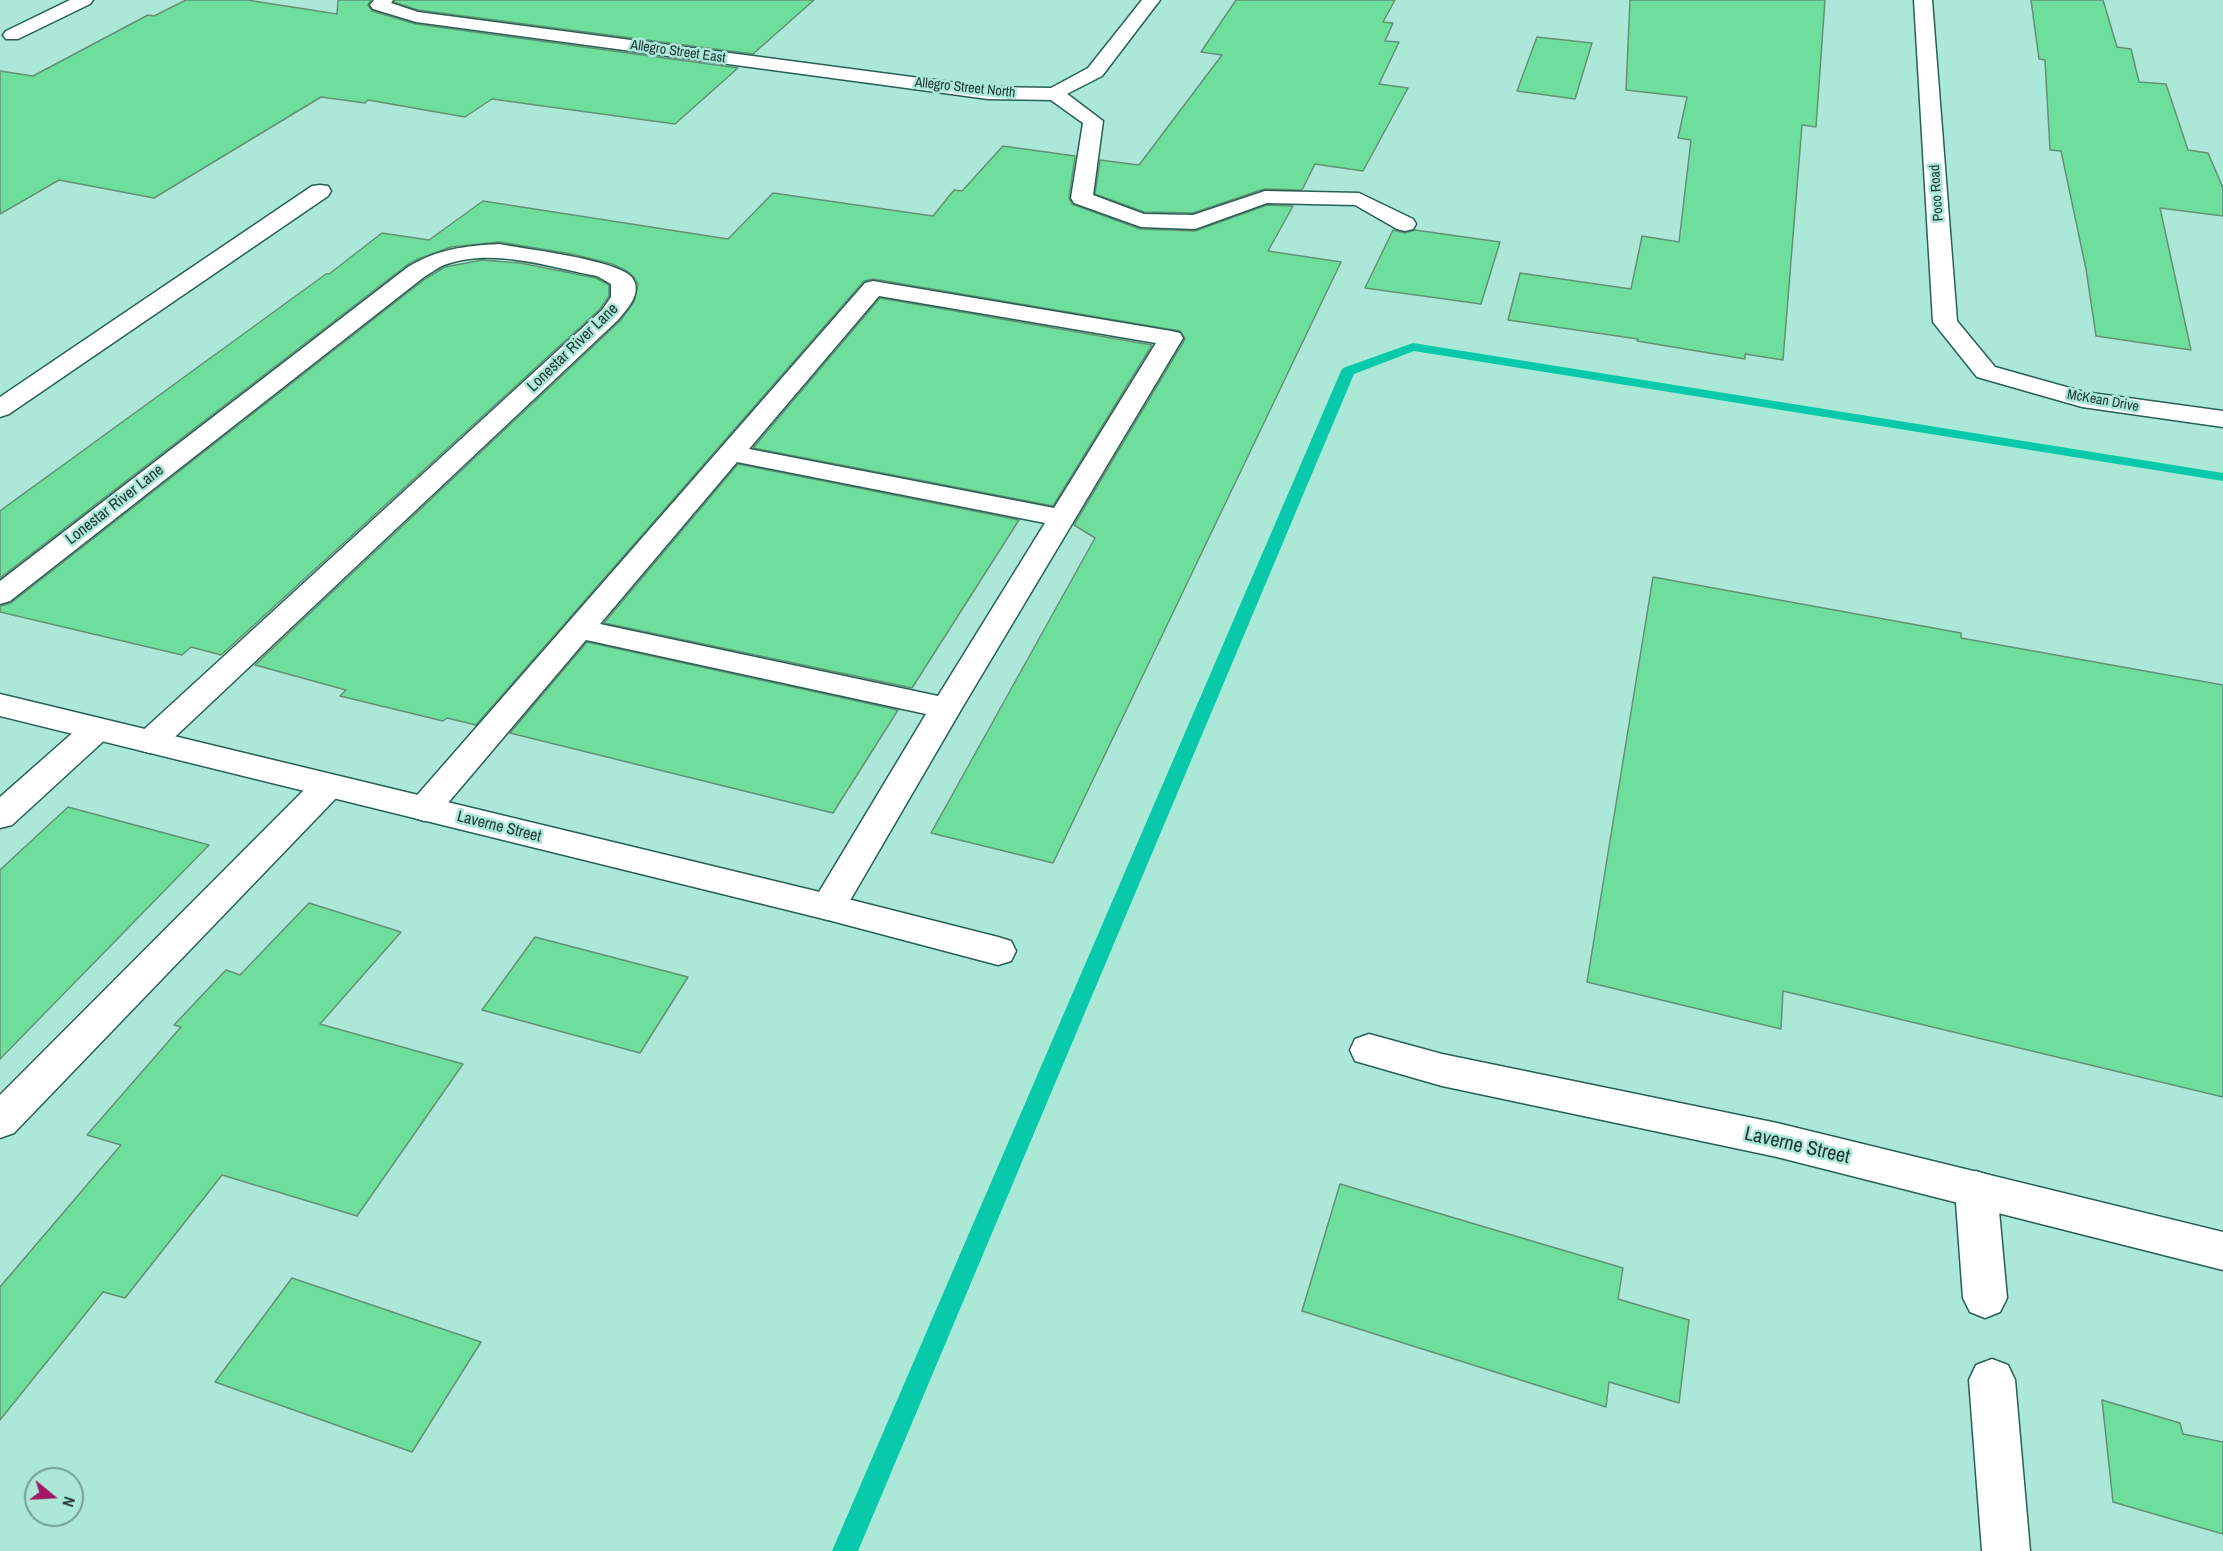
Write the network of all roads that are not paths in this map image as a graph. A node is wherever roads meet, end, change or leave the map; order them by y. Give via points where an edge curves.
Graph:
1 (84, 0) edge
2 (384, 0) edge
3 (1151, 0) edge
4 (1923, 0) edge
5 (12, 35) dead end
6 (881, 79) joint
7 (1055, 94) junction
8 (320, 191) dead end
9 (1405, 224) dead end
10 (1986, 372) joint
11 (0, 409) edge
12 (2223, 419) edge
13 (730, 453) junction
14 (1063, 518) junction
15 (0, 595) edge
16 (579, 629) junction
17 (0, 705) edge
18 (946, 708) junction
19 (97, 729) junction
20 (150, 742) junction
21 (328, 786) junction
22 (424, 809) junction
23 (0, 816) edge
24 (828, 907) junction
25 (998, 951) dead end
26 (1369, 1050) dead end
27 (0, 1120) edge
28 (1976, 1189) junction
29 (2223, 1251) edge
30 (1985, 1298) dead end
31 (1992, 1380) dead end
32 (2006, 1551) edge

1 - 5 street
2 - 6 street, Allegro Street East via 379,5 416,17
3 - 7 street, Allegro Street North via 1095,72
4 - 10 street, Poco Road via 1945,322
6 - 7 street, Allegro Street North via 988,93
7 - 9 street via 1093,121 1082,198 1141,220 1195,222 1265,197 1359,199
8 - 11 street
10 - 12 street, McKean Drive via 2082,399
13 - 14 street
13 - 14 street via 873,288 1171,338
13 - 16 street
14 - 18 street
15 - 20 street, Lonestar River Lane via 436,260 499,251 604,270 623,281 623,298 610,315
16 - 18 street
16 - 22 street
17 - 19 street, Laverne Street
18 - 24 street
19 - 20 street, Laverne Street
19 - 23 street
20 - 21 street, Laverne Street
21 - 22 street, Laverne Street
21 - 27 street
22 - 24 street, Laverne Street
24 - 25 street, Laverne Street
26 - 28 street, Laverne Street via 1442,1070 1777,1140
28 - 29 street, Laverne Street
28 - 30 street
31 - 32 street

